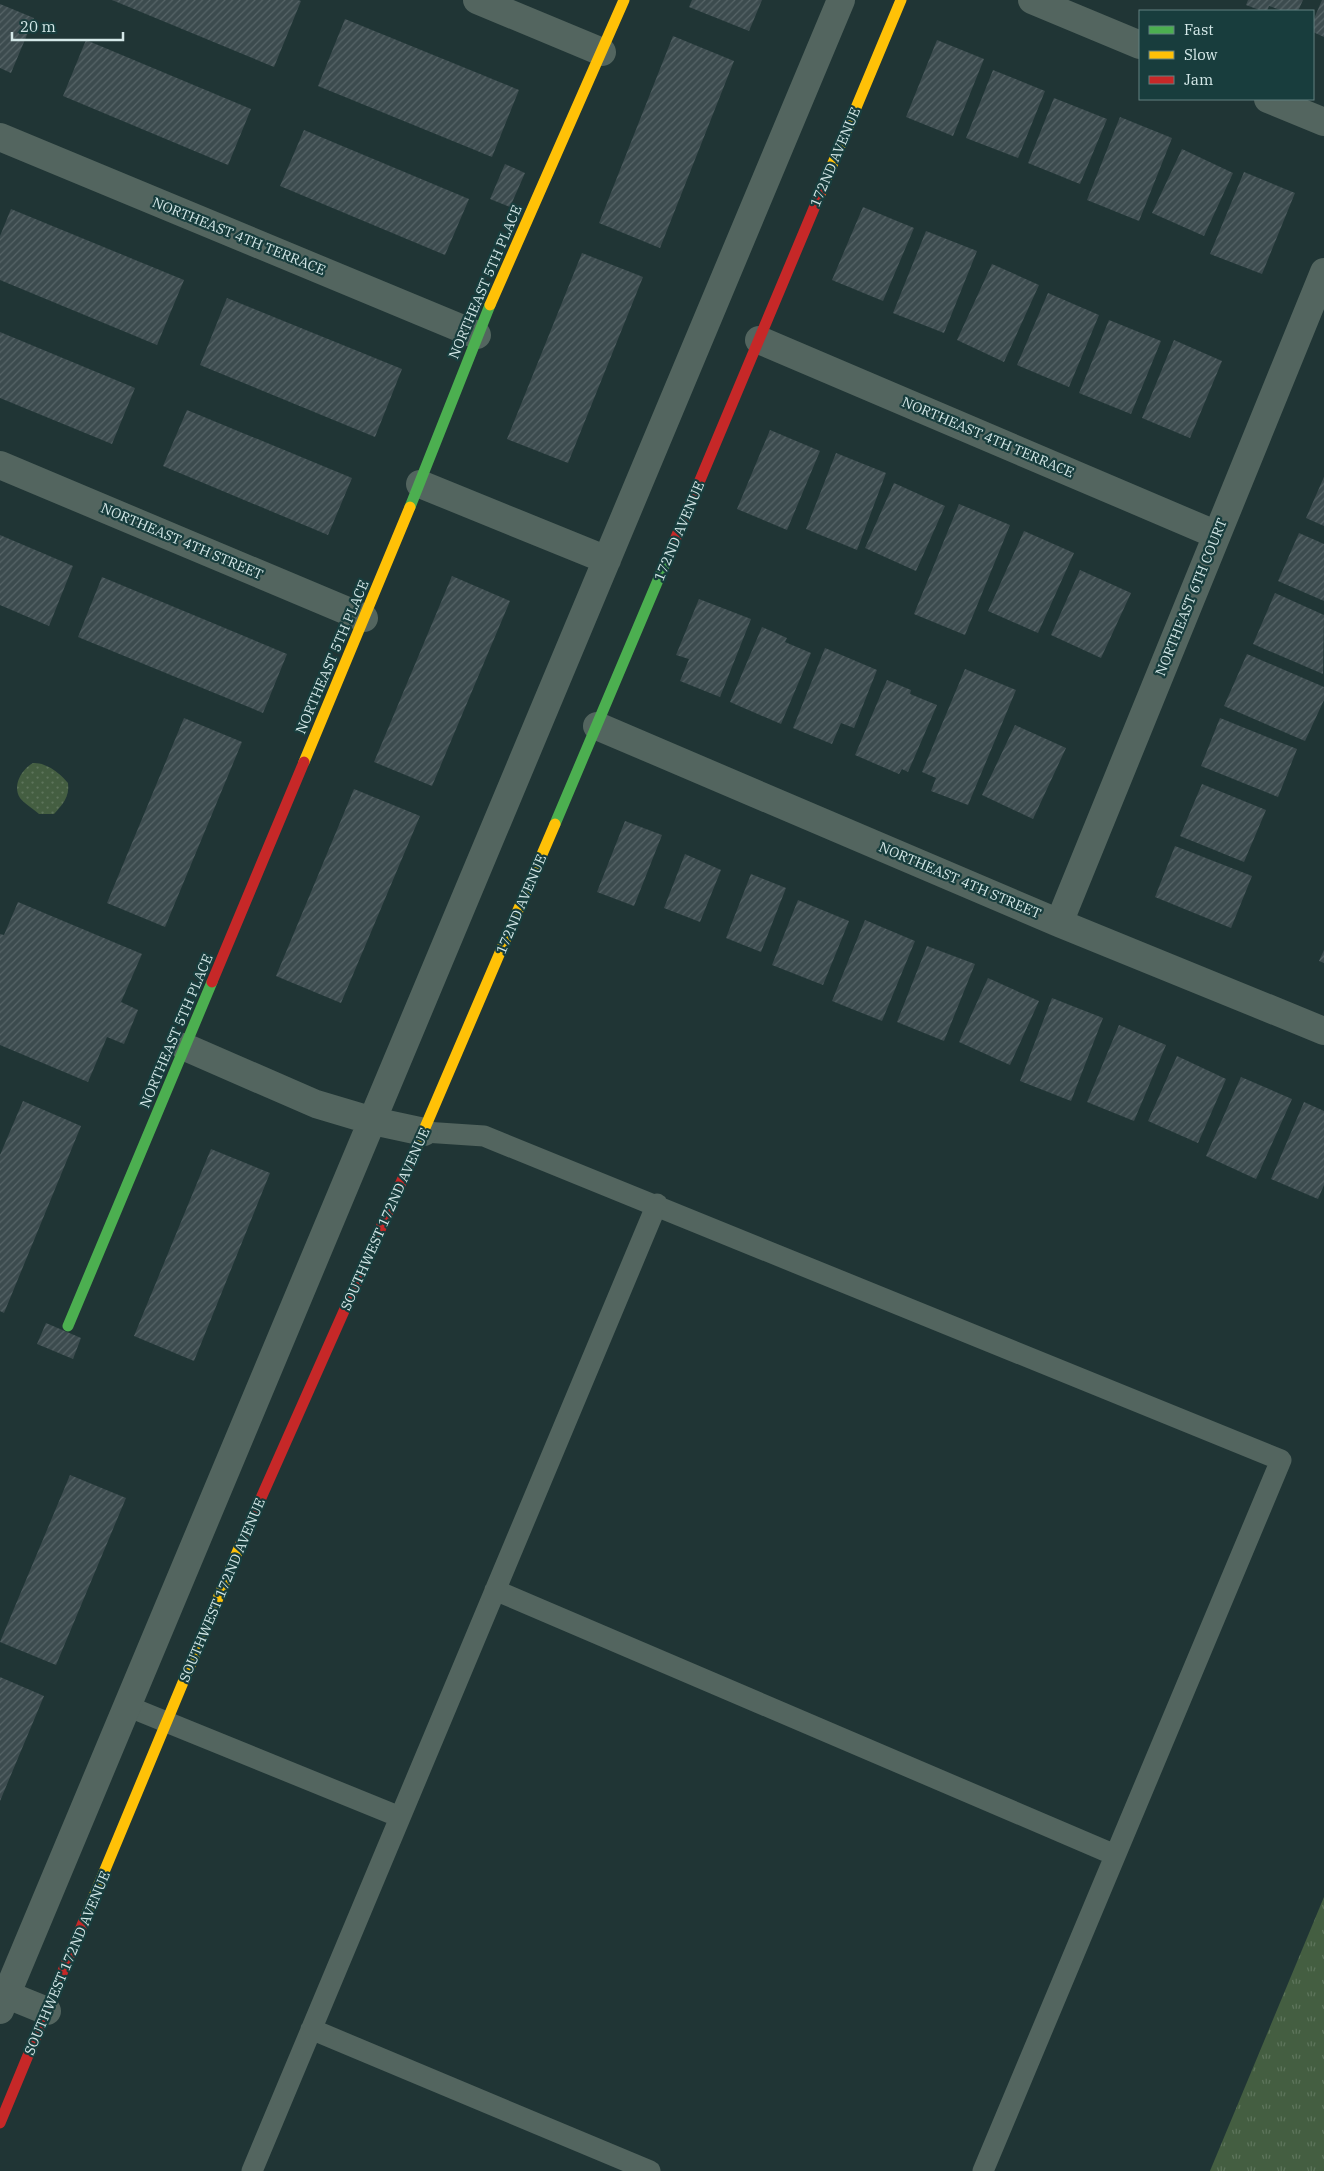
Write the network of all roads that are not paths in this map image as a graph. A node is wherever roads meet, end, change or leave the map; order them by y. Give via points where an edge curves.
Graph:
1 (476, 0) edge
2 (624, 0) edge
3 (841, 0) edge
4 (901, 0) edge
5 (1032, 0) edge
6 (1139, 45) edge
7 (602, 52) junction
8 (1270, 100) edge
9 (1324, 122) edge
10 (0, 137) edge
11 (1324, 272) edge
12 (477, 335) junction
13 (759, 340) junction
14 (0, 465) edge
15 (420, 484) junction
16 (1217, 535) junction
17 (607, 560) junction
18 (364, 618) junction
19 (597, 726) junction
20 (1059, 922) junction
21 (1324, 1031) edge
22 (185, 1047) junction
23 (454, 1060) joint
24 (372, 1120) junction
25 (424, 1132) junction
26 (657, 1204) junction
27 (68, 1326) dead end
28 (495, 1590) junction
29 (127, 1706) junction
30 (167, 1723) junction
31 (400, 1817) junction
32 (1115, 1855) junction
33 (2, 1999) edge
34 (47, 2011) junction
35 (311, 2029) junction
36 (0, 2123) edge
37 (252, 2171) edge
38 (650, 2171) edge
39 (983, 2171) edge

1 - 7 street
2 - 7 street, NORTHEAST 5TH PLACE
3 - 17 street
4 - 13 street, 172ND AVENUE
5 - 6 street
7 - 12 street, NORTHEAST 5TH PLACE
8 - 9 street
10 - 12 street, NORTHEAST 4TH TERRACE
11 - 16 street, NORTHEAST 6TH COURT
12 - 15 street, NORTHEAST 5TH PLACE
13 - 16 street, NORTHEAST 4TH TERRACE
13 - 19 street, 172ND AVENUE
14 - 18 street, NORTHEAST 4TH STREET
15 - 17 street
15 - 18 street, NORTHEAST 5TH PLACE
16 - 20 street, NORTHEAST 6TH COURT
17 - 24 street
18 - 22 street, NORTHEAST 5TH PLACE
19 - 20 street, NORTHEAST 4TH STREET
19 - 23 street, 172ND AVENUE
20 - 21 street, NORTHEAST 4TH STREET
22 - 24 street via 316,1104
22 - 27 street, NORTHEAST 5TH PLACE
23 - 25 street, SOUTHWEST 172ND AVENUE
24 - 25 street
24 - 29 street
25 - 26 lane via 484,1136
25 - 30 street, SOUTHWEST 172ND AVENUE via 258,1505
26 - 28 lane
26 - 32 lane via 1281,1460
28 - 31 lane
28 - 32 lane
29 - 30 lane
29 - 33 street
30 - 31 lane
30 - 34 street, SOUTHWEST 172ND AVENUE
31 - 35 lane
32 - 39 lane
33 - 34 street
34 - 36 street, SOUTHWEST 172ND AVENUE
35 - 37 lane
35 - 38 lane

